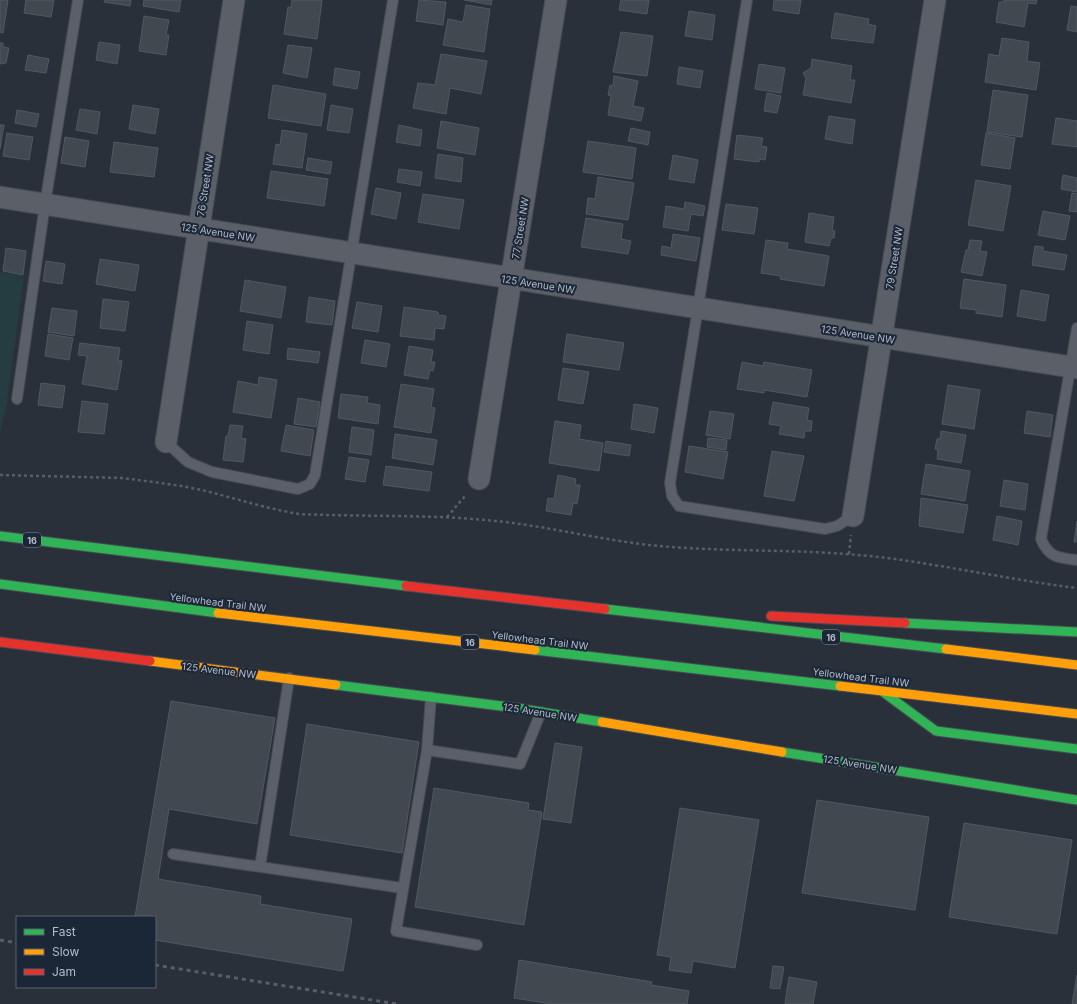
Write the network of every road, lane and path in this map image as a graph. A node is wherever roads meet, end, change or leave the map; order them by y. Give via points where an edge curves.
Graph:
1 (78, 0) edge
2 (234, 0) edge
3 (393, 0) edge
4 (556, 0) edge
5 (747, 0) edge
6 (935, 0) edge
7 (0, 197) edge
8 (45, 204) junction
9 (198, 229) junction
10 (353, 254) junction
11 (512, 280) junction
12 (699, 309) junction
13 (1077, 328) edge
14 (881, 338) junction
15 (1074, 368) edge
16 (17, 399) dead end
17 (166, 442) joint
18 (0, 475) edge
19 (479, 479) joint
20 (853, 516) joint
21 (447, 517) junction
22 (0, 527) edge
23 (0, 536) edge
24 (64, 545) junction
25 (1077, 560) edge
26 (0, 584) edge
27 (1077, 588) edge
28 (0, 593) edge
29 (58, 593) junction
30 (584, 606) junction
31 (727, 614) dead end
32 (759, 615) dead end
33 (1077, 632) edge
34 (0, 642) edge
35 (1077, 665) edge
36 (289, 678) junction
37 (882, 691) junction
38 (431, 697) junction
39 (541, 712) junction
40 (1077, 714) edge
41 (1077, 749) edge
42 (426, 750) junction
43 (1077, 800) edge
44 (173, 854) dead end
45 (260, 867) junction
46 (402, 888) junction
47 (477, 946) dead end

1 - 8 lane
2 - 9 street, 76 Street NW
3 - 10 lane
4 - 11 street, 77 Street NW
5 - 12 lane
6 - 14 street, 79 Street NW
7 - 8 street, 125 Avenue NW
8 - 9 street, 125 Avenue NW
8 - 16 lane
9 - 10 street, 125 Avenue NW
9 - 17 street, 76 Street NW
10 - 11 street, 125 Avenue NW
10 - 17 lane via 315,475 310,484 298,489 212,472 188,462
11 - 12 street, 125 Avenue NW
11 - 19 street, 77 Street NW
12 - 14 street, 125 Avenue NW
12 - 20 lane via 670,482 672,496 679,506 826,529 837,526
13 - 15 lane
14 - 15 street, 125 Avenue NW
14 - 20 street, 79 Street NW
15 - 25 lane via 1041,540 1055,557
18 - 21 path via 140,480 209,492 299,514
19 - 21 path
21 - 27 path via 497,521 670,547 778,549 876,556
22 - 24 main road
23 - 24 main road, 16
24 - 30 main road, 16
26 - 29 main road, Yellowhead Trail NW / 16
28 - 29 main road
29 - 37 main road, Yellowhead Trail NW / 16
30 - 31 main road
30 - 35 main road, 16
32 - 33 main road
34 - 36 main road, 125 Avenue NW
36 - 38 main road, 125 Avenue NW
36 - 45 lane
37 - 40 main road, Yellowhead Trail NW / 16
37 - 41 main road via 936,731
38 - 39 main road, 125 Avenue NW
38 - 42 lane
39 - 42 lane via 520,764
39 - 43 main road, 125 Avenue NW
42 - 46 lane
44 - 45 lane
45 - 46 lane
46 - 47 lane via 396,930

